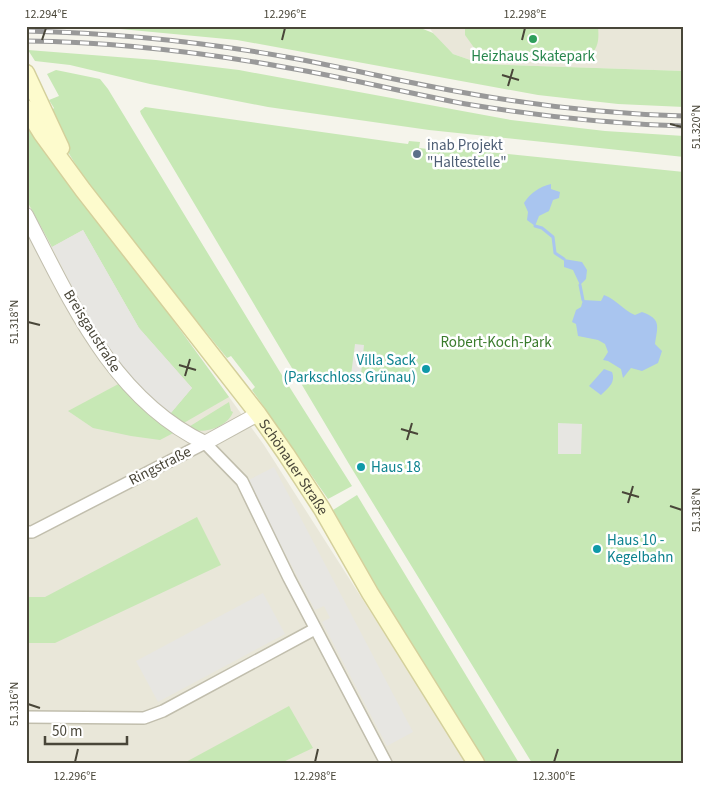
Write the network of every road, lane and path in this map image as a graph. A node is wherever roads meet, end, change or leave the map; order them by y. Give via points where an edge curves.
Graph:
1 (27, 75) edge
2 (26, 108) edge
3 (83, 190) junction
4 (26, 215) edge
5 (258, 414) junction
6 (206, 443) junction
7 (26, 532) edge
8 (315, 629) junction
9 (26, 717) edge
10 (386, 763) edge
11 (476, 763) edge

1 - 3 main road, Schönauer Straße
2 - 3 main road, Schönauer Straße
3 - 5 main road, Schönauer Straße
4 - 6 street, Breisgaustraße via 80,316 124,381 179,430
5 - 6 street
5 - 11 main road, Schönauer Straße via 308,486
6 - 7 street, Ringstraße via 32,532
6 - 8 street, Ringstraße via 242,481
8 - 9 street via 163,711 144,718
8 - 10 street, Ringstraße

